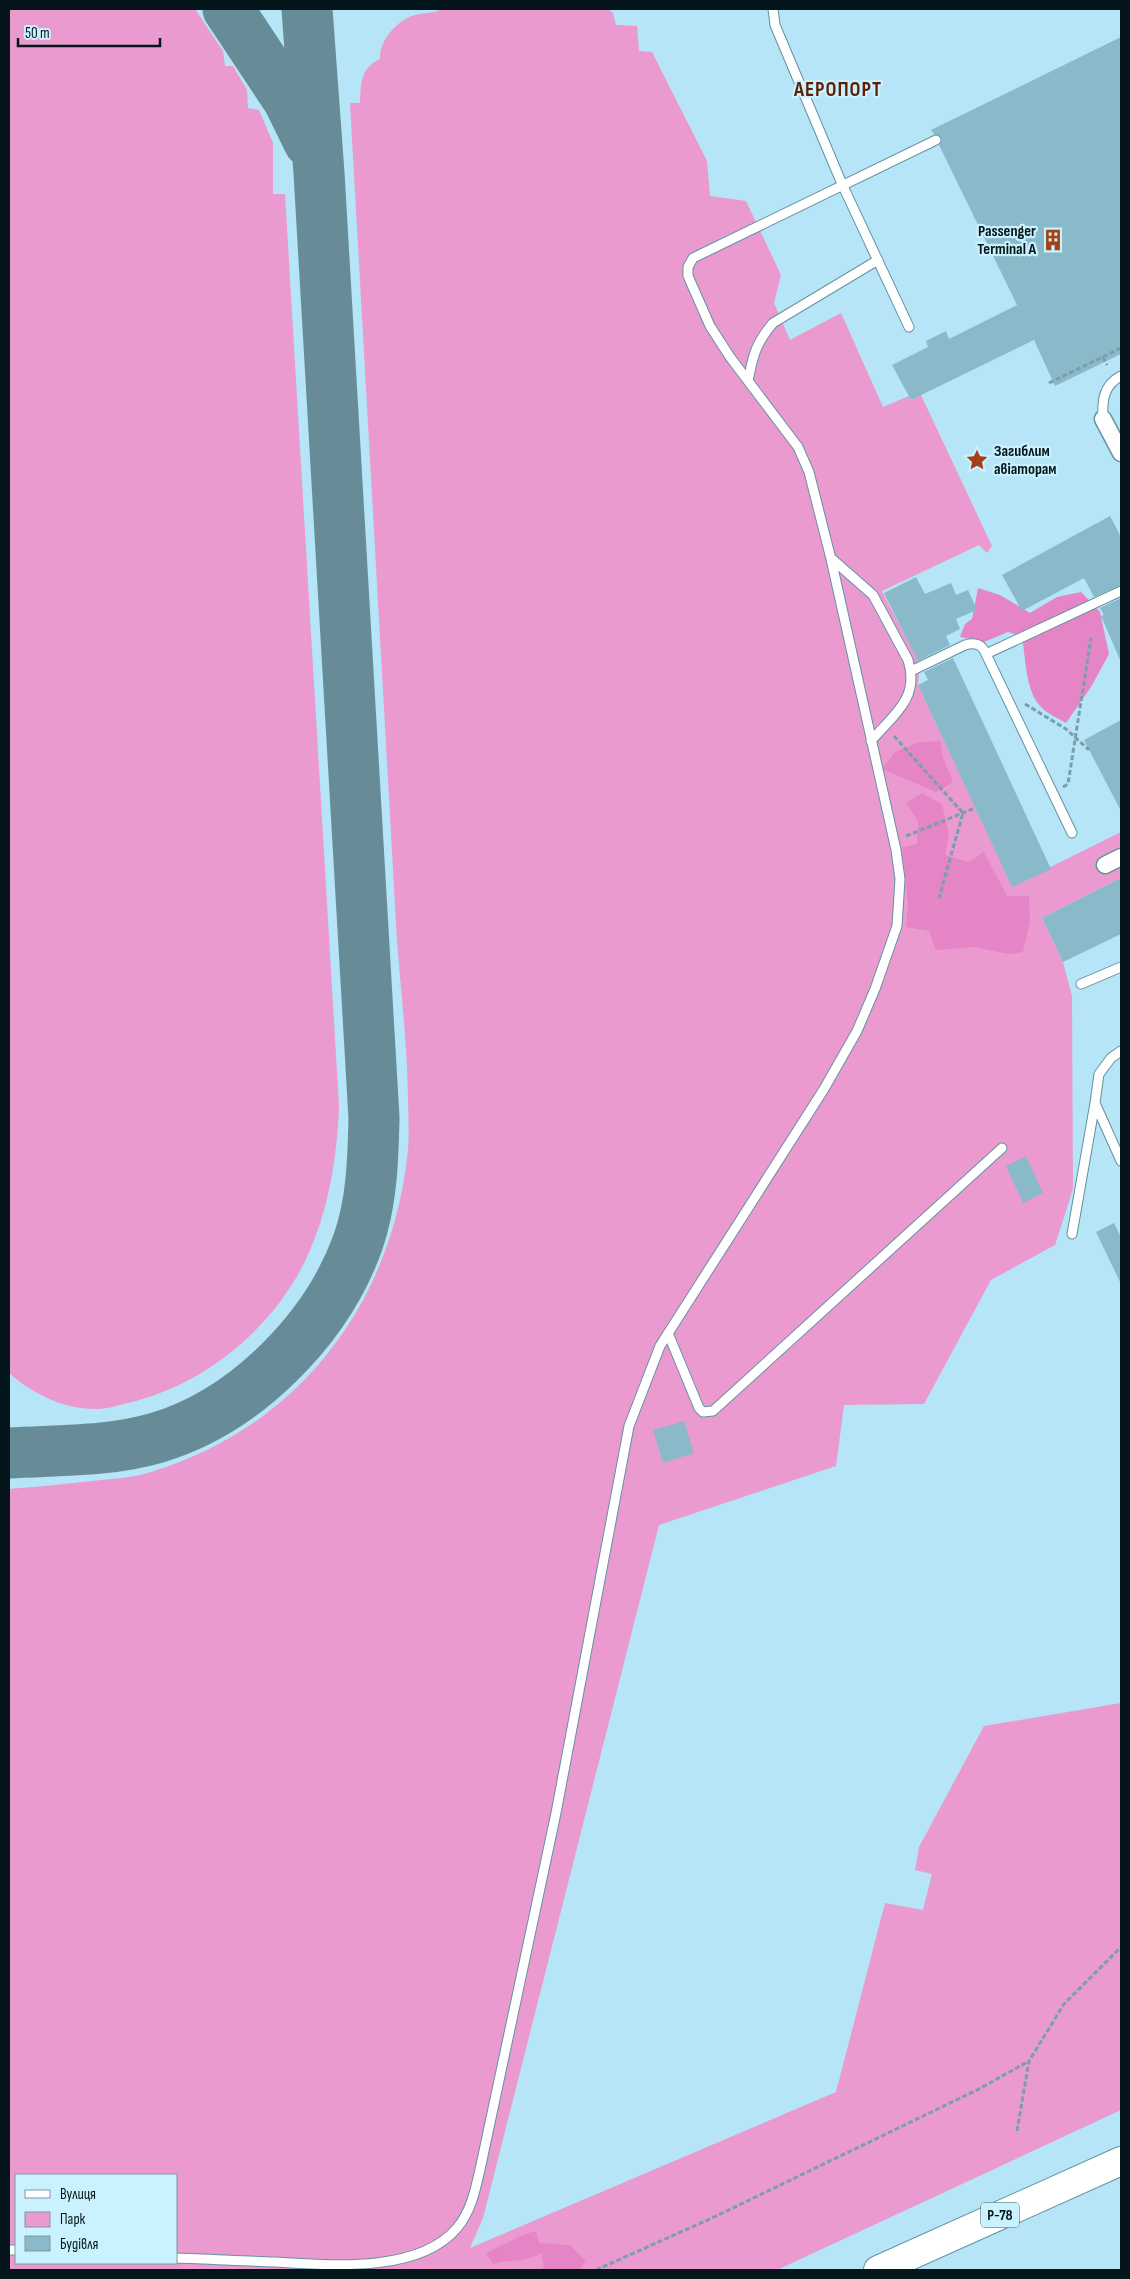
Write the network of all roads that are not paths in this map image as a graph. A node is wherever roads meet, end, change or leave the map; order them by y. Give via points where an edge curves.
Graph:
1 (773, 9) edge
2 (936, 140) dead end
3 (842, 184) junction
4 (878, 260) junction
5 (909, 327) dead end
6 (1121, 376) edge
7 (748, 381) junction
8 (1103, 420) joint
9 (1117, 435) edge
10 (1121, 453) edge
11 (831, 558) junction
12 (1121, 590) edge
13 (986, 654) junction
14 (911, 671) junction
15 (871, 741) junction
16 (1072, 833) dead end
17 (1121, 857) edge
18 (1105, 865) dead end
19 (1121, 967) edge
20 (1081, 984) dead end
21 (1121, 1052) edge
22 (1095, 1103) junction
23 (1002, 1148) dead end
24 (1121, 1161) edge
25 (1072, 1234) dead end
26 (668, 1333) junction
27 (1121, 2161) edge
28 (178, 2258) edge
29 (878, 2270) edge

1 - 3 lane via 775,25
2 - 3 lane
3 - 4 lane
3 - 7 lane via 693,258 688,266 688,276 710,326
4 - 5 lane
4 - 7 lane via 773,323 753,352
6 - 8 lane via 1105,391
7 - 11 lane via 798,447 815,492
8 - 9 street
9 - 10 street
11 - 14 lane via 873,595
11 - 15 lane
12 - 13 lane
13 - 14 lane via 980,645 972,643
13 - 16 lane
14 - 15 lane via 911,687 904,703
15 - 26 lane via 900,879 897,926 875,989 824,1089
17 - 18 street
19 - 20 lane
21 - 22 lane via 1111,1058 1099,1074
22 - 24 lane
22 - 25 lane
23 - 26 lane via 713,1411 702,1412 699,1408
26 - 28 lane via 648,1373 624,1447 556,1813 481,2164 468,2211 444,2240 423,2251 384,2262 336,2265
27 - 29 highway, Р-78

